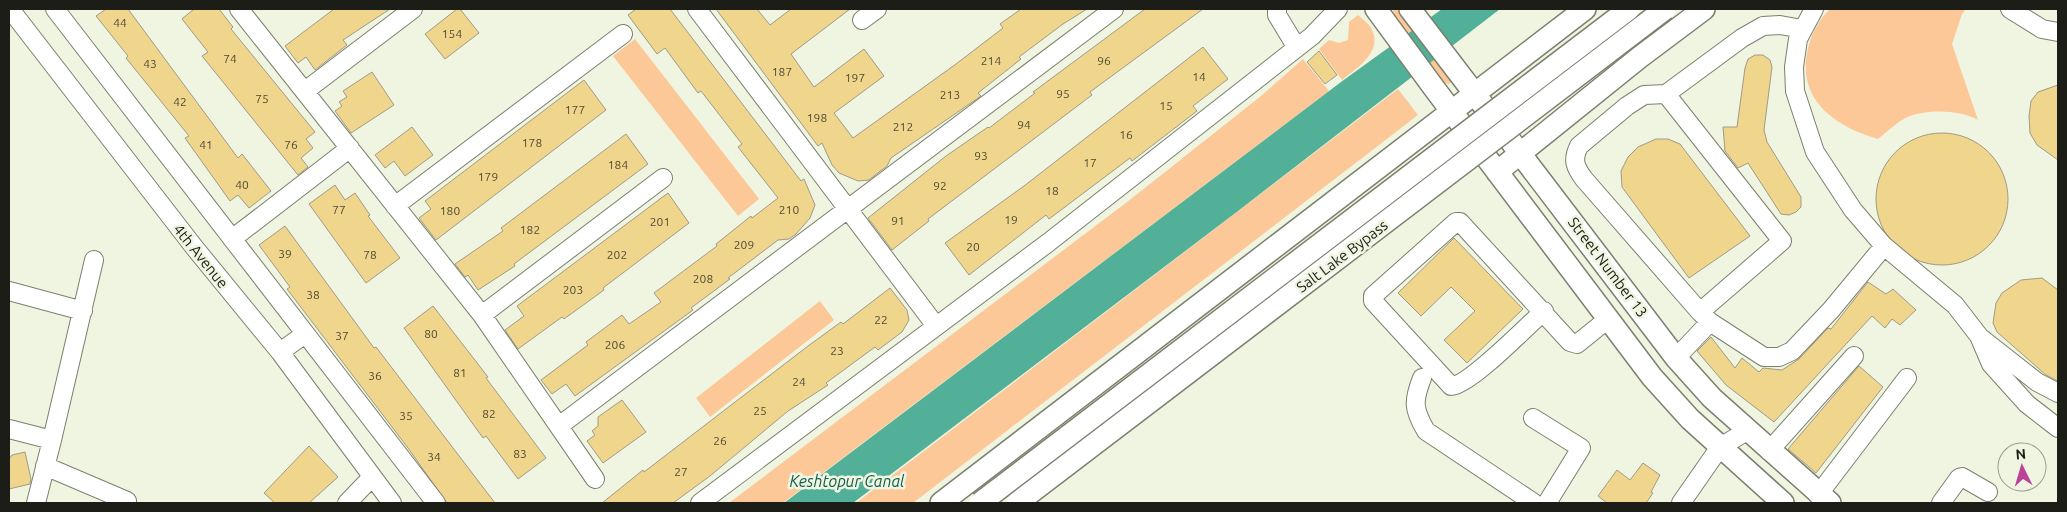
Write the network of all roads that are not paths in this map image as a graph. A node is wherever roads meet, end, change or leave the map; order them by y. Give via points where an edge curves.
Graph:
1 (10, 9) edge
2 (55, 9) edge
3 (239, 9) edge
4 (414, 9) edge
5 (697, 9) edge
6 (877, 9) edge
7 (1114, 9) edge
8 (1277, 9) edge
9 (1338, 9) edge
10 (1376, 9) edge
11 (1410, 9) edge
12 (1585, 9) edge
13 (1629, 9) edge
14 (1665, 9) edge
15 (1704, 9) edge
16 (1814, 9) edge
17 (2010, 9) edge
18 (862, 20) dead end
19 (1802, 29) junction
20 (2058, 32) edge
21 (623, 34) dead end
22 (1297, 48) junction
23 (305, 92) junction
24 (1476, 92) junction
25 (1666, 94) junction
26 (1450, 111) junction
27 (350, 148) junction
28 (1522, 153) junction
29 (1497, 172) junction
30 (663, 178) dead end
31 (396, 206) junction
32 (849, 208) junction
33 (232, 239) junction
34 (1884, 246) junction
35 (94, 260) dead end
36 (9, 291) edge
37 (82, 311) junction
38 (1544, 311) junction
39 (482, 315) junction
40 (1705, 317) junction
41 (1608, 319) junction
42 (936, 326) junction
43 (305, 334) junction
44 (1979, 336) junction
45 (280, 352) junction
46 (1854, 356) dead end
47 (1676, 358) junction
48 (1422, 378) dead end
49 (1907, 378) dead end
50 (2058, 393) edge
51 (1533, 418) dead end
52 (559, 426) junction
53 (2058, 428) edge
54 (9, 429) edge
55 (1747, 431) junction
56 (52, 440) junction
57 (1720, 447) junction
58 (1769, 451) junction
59 (45, 466) junction
60 (372, 477) junction
61 (595, 479) dead end
62 (1988, 492) dead end
63 (1824, 499) edge
64 (127, 500) dead end
65 (36, 503) edge
66 (347, 503) edge
67 (392, 503) edge
68 (436, 503) edge
69 (700, 503) edge
70 (941, 503) edge
71 (980, 503) edge
72 (1017, 503) edge
73 (1534, 503) edge
74 (1547, 503) edge
75 (1680, 503) edge
76 (1784, 503) edge
77 (1941, 503) edge

1 - 45 street, 4th Avenue via 194,247
2 - 33 street
3 - 23 street
4 - 23 street
5 - 32 street
6 - 18 street
7 - 32 street
8 - 22 street via 1277,15
9 - 22 street
10 - 26 main road, Street Number 13
11 - 24 main road, Street Number 13
12 - 24 main road
13 - 71 main road, bridge
14 - 72 main road, Salt Lake Bypass, bridge
15 - 28 main road via 1640,56
16 - 19 street
17 - 20 street via 2042,29
19 - 25 street via 1763,26
19 - 34 street via 1794,67 1795,91 1809,137 1815,152 1854,210
21 - 31 street
22 - 42 street
23 - 27 street
24 - 26 main road
24 - 28 main road, Street Number 13
25 - 40 street via 1782,241
25 - 40 street via 1644,96 1627,106 1579,146 1574,155 1575,167
26 - 29 main road, Street Number 13
26 - 70 main road
27 - 31 street
27 - 33 street
28 - 29 main road
28 - 47 main road, Street Number 13
29 - 41 main road, Street Number 13
30 - 39 street
31 - 39 street
32 - 42 street
32 - 52 street
33 - 43 street
34 - 40 street via 1831,310 1792,351 1779,358 1764,357
34 - 44 street via 1955,304
35 - 37 street
36 - 37 street
37 - 56 street
38 - 38 street via 1471,377 1451,386 1373,301 1373,296 1456,222 1460,222
38 - 41 street via 1574,344
39 - 52 street
40 - 47 street
41 - 57 main road, Street Number 13 via 1652,377
42 - 69 street
43 - 45 street
43 - 68 street
44 - 50 street via 2038,382
44 - 53 street via 1991,364 2027,404
45 - 60 street, 4th Avenue
46 - 58 street
47 - 55 main road, Street Number 13
48 - 73 street via 1414,398 1418,417 1426,432
49 - 63 street
51 - 74 street via 1581,448
52 - 61 street
54 - 56 street
55 - 57 street
55 - 58 main road, Street Number 13
56 - 59 street
57 - 75 street
57 - 76 main road, Street Number 13
58 - 63 main road, Street Number 13
59 - 64 street
59 - 65 street
60 - 66 street
60 - 67 street, 4th Avenue
62 - 77 street via 1962,477

